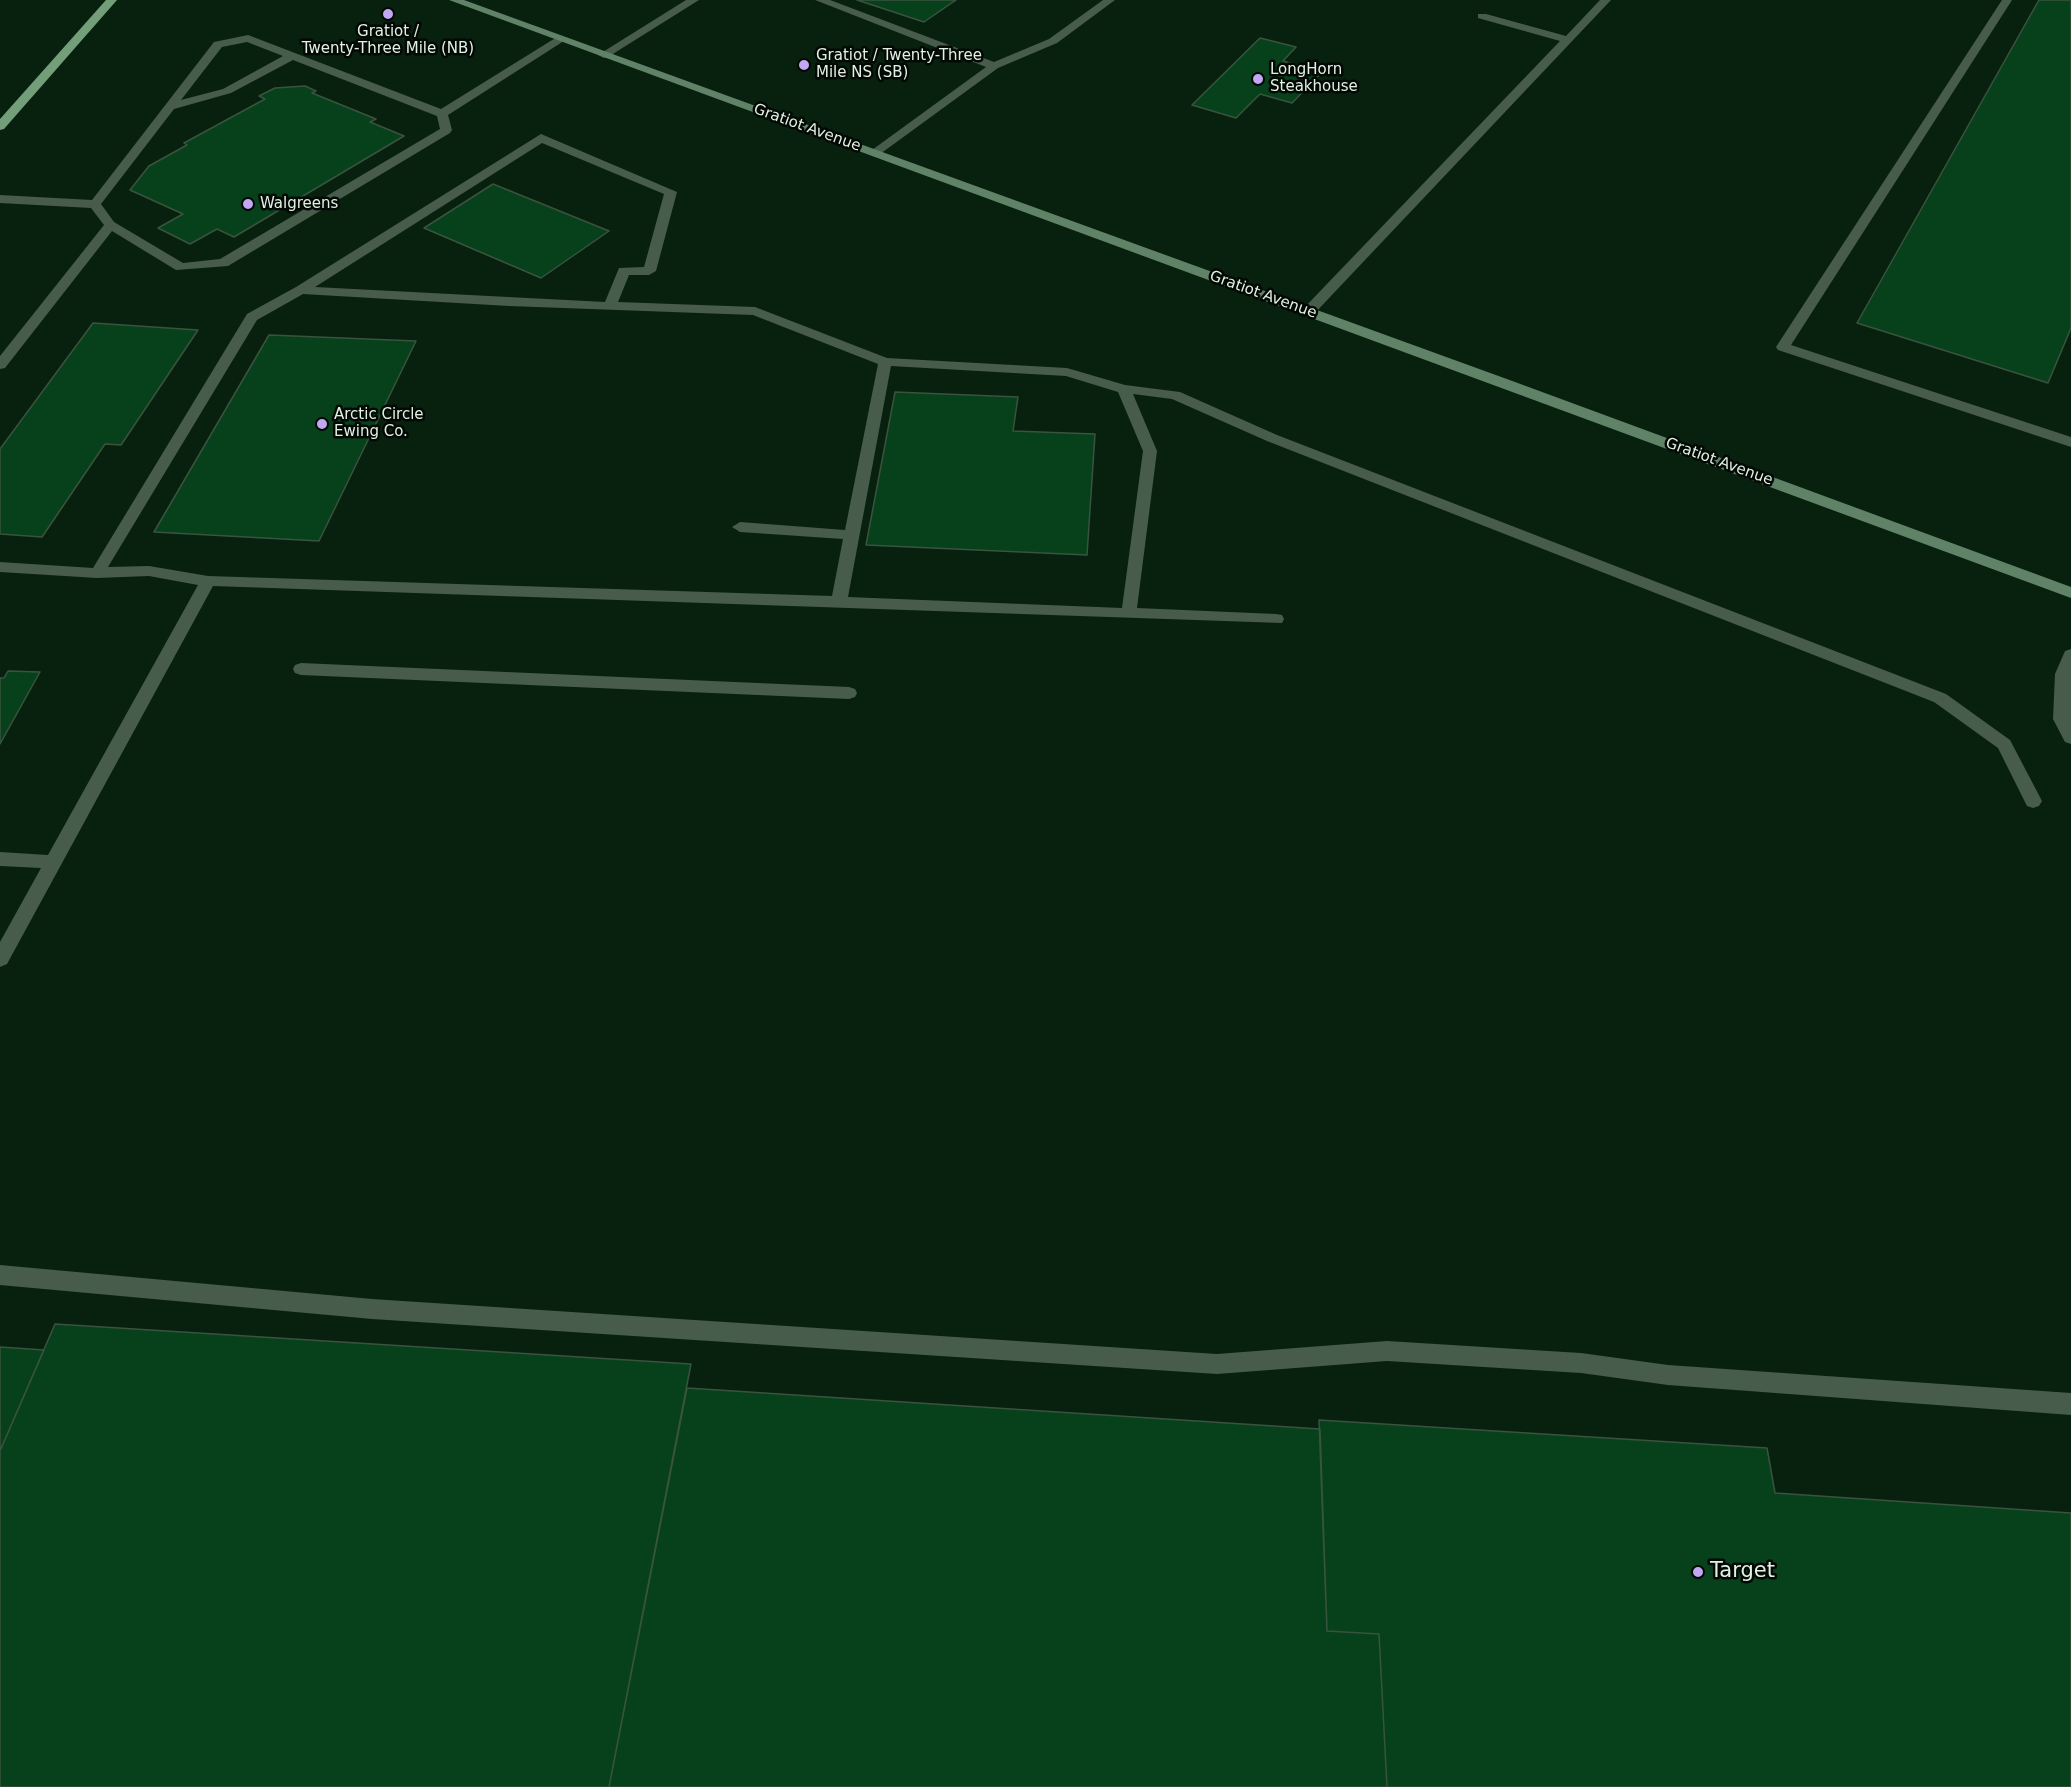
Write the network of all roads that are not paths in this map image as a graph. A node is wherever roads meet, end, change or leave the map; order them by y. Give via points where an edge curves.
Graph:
1 (112, 0) edge
2 (454, 0) edge
3 (694, 0) edge
4 (820, 0) edge
5 (1110, 0) edge
6 (1606, 0) edge
7 (2007, 0) edge
8 (1482, 16) dead end
9 (561, 39) junction
10 (1568, 40) junction
11 (604, 55) junction
12 (293, 56) junction
13 (994, 66) junction
14 (171, 106) junction
15 (442, 114) junction
16 (0, 126) edge
17 (876, 153) junction
18 (0, 199) edge
19 (95, 204) junction
20 (110, 225) junction
21 (301, 290) junction
22 (610, 305) junction
23 (1308, 312) junction
24 (885, 362) junction
25 (0, 365) edge
26 (1124, 389) junction
27 (2071, 442) edge
28 (740, 527) dead end
29 (852, 535) junction
30 (0, 567) edge
31 (97, 573) junction
32 (208, 581) junction
33 (2071, 593) edge
34 (839, 602) junction
35 (1129, 613) junction
36 (1276, 619) dead end
37 (2071, 655) edge
38 (301, 669) dead end
39 (849, 693) dead end
40 (2071, 738) edge
41 (2033, 801) dead end
42 (0, 859) edge
43 (53, 862) junction
44 (0, 959) edge
45 (0, 1275) edge
46 (2071, 1404) edge

1 - 16 main road
2 - 9 main road, Gratiot Avenue
3 - 11 lane
4 - 13 lane
5 - 13 lane via 1053,41
6 - 10 lane
7 - 27 lane via 1784,347
8 - 10 lane
9 - 11 main road, Gratiot Avenue
9 - 15 lane
10 - 23 lane
11 - 17 main road, Gratiot Avenue
12 - 14 lane via 227,91
12 - 14 lane via 248,38 218,44
12 - 15 lane
13 - 17 lane
14 - 19 lane
15 - 20 lane via 446,130 223,264 181,267
17 - 23 main road, Gratiot Avenue
18 - 19 lane
19 - 20 lane
20 - 25 lane
21 - 22 lane
21 - 22 lane via 541,138 671,192 649,271 624,271
21 - 31 lane via 252,317
22 - 24 lane via 754,312
23 - 33 main road, Gratiot Avenue
24 - 26 lane via 1067,372
24 - 29 lane
26 - 35 lane via 1150,451
26 - 41 lane via 1175,395 1272,438 1940,698 2004,744
28 - 29 lane
29 - 34 lane
30 - 31 lane
31 - 32 lane via 149,571
32 - 34 lane
32 - 43 lane
34 - 35 lane
35 - 36 lane
37 - 40 lane via 2063,674 2061,720
38 - 39 lane
42 - 43 lane
43 - 44 lane
45 - 46 lane via 372,1309 1217,1364 1387,1351 1581,1363 1668,1375

